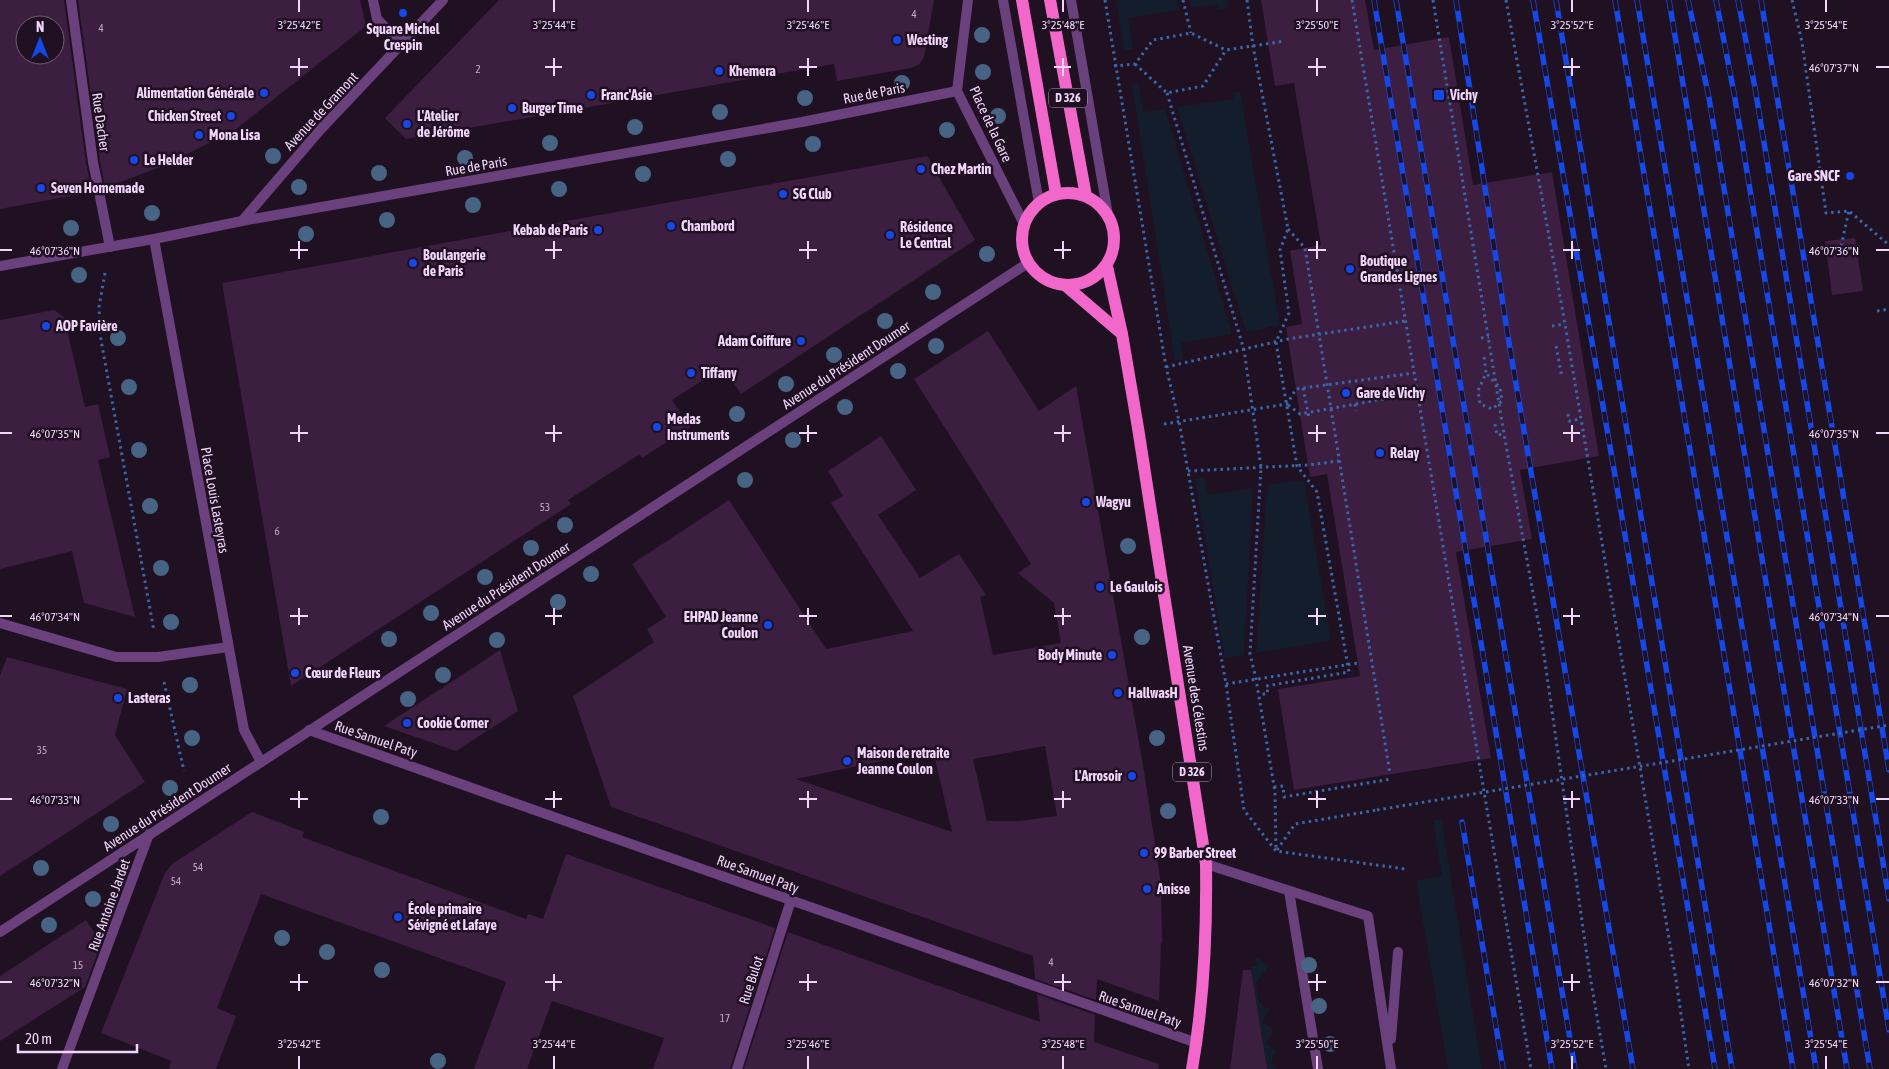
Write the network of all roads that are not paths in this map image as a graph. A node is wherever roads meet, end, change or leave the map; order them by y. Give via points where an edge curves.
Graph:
1 (71, 0) edge
2 (373, 0) edge
3 (444, 0) edge
4 (968, 0) edge
5 (1003, 0) edge
6 (1022, 0) edge
7 (1050, 0) edge
8 (1071, 0) edge
9 (402, 44) junction
10 (957, 91) junction
11 (1056, 194) junction
12 (1086, 196) junction
13 (1039, 203) junction
14 (1108, 215) junction
15 (242, 221) junction
16 (1024, 224) junction
17 (154, 239) junction
18 (110, 247) junction
19 (1028, 263) junction
20 (0, 266) edge
21 (1107, 266) junction
22 (1066, 286) junction
23 (1122, 334) junction
24 (0, 623) edge
25 (228, 647) junction
26 (310, 730) junction
27 (261, 762) junction
28 (149, 834) junction
29 (1206, 864) junction
30 (1289, 891) junction
31 (791, 900) junction
32 (0, 932) edge
33 (1398, 952) dead end
34 (1197, 1043) junction
35 (1389, 1058) junction
36 (62, 1069) edge
37 (737, 1069) edge
38 (1192, 1069) edge
39 (1318, 1069) edge
40 (1391, 1069) edge

1 - 18 street, Rue Dacher via 93,162
2 - 9 street via 377,19
3 - 9 street, Avenue de Gramont
4 - 10 street, Place de la Gare
5 - 13 street, Place de la Gare
6 - 11 main road, D 326
7 - 12 main road, D 326
8 - 14 street
9 - 15 street, Avenue de Gramont
10 - 15 street, Rue de Paris via 802,122
10 - 16 street, Place de la Gare
11 - 12 main road
11 - 13 main road
12 - 14 main road
13 - 16 main road
14 - 21 main road via 1115,241
15 - 17 street, Rue de Paris
16 - 19 main road via 1021,238
17 - 18 street, Rue de Paris
17 - 25 street, Place Louis Lasteyras
18 - 20 street, Rue de Paris
19 - 22 main road via 1051,283
19 - 26 street, Avenue du Président Doumer
21 - 22 main road via 1082,284
21 - 23 main road, Avenue des Célestins / D 326
22 - 23 main road
23 - 29 main road, Avenue des Célestins / D 326
24 - 25 street via 116,656 158,656
25 - 27 street, Place Louis Lasteyras via 244,730
26 - 27 street, Avenue du Président Doumer
26 - 31 street, Rue Samuel Paty
27 - 28 street, Avenue du Président Doumer
28 - 32 street, Avenue du Président Doumer
28 - 36 street, Rue Antoine Jardet
29 - 30 street
29 - 34 main road, Avenue des Célestins / D 326 via 1207,932
30 - 35 street via 1368,916
30 - 39 street
31 - 34 street, Rue Samuel Paty
31 - 37 street, Rue Bulot
33 - 35 street
34 - 38 main road, Avenue des Célestins / D 326
35 - 40 street

